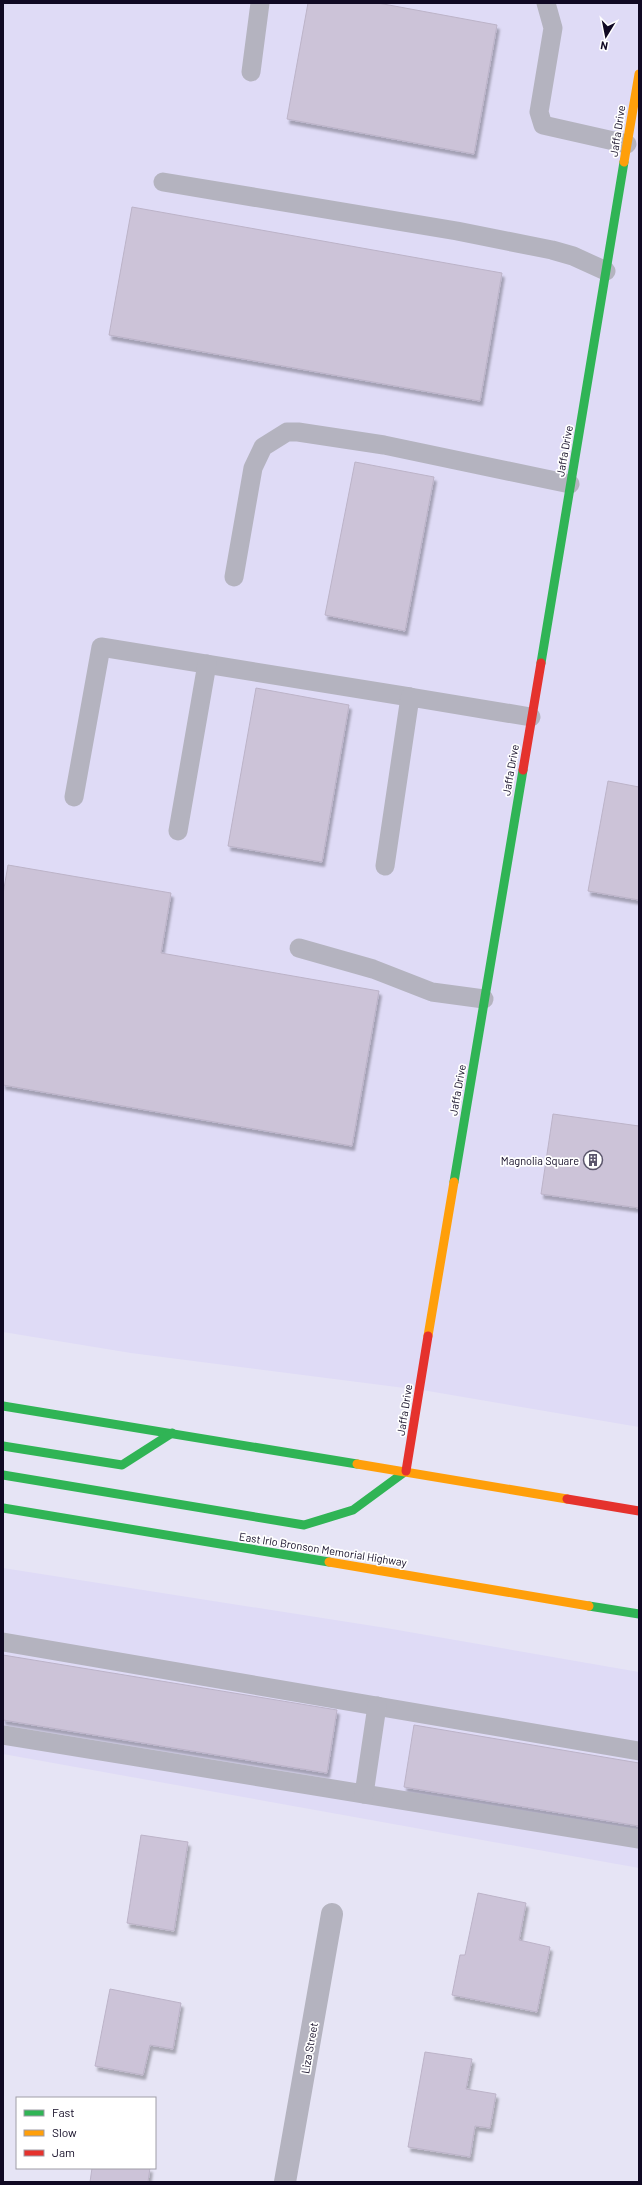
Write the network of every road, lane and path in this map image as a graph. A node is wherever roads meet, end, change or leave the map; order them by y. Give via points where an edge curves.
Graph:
1 (260, 3) edge
2 (546, 3) edge
3 (251, 72) dead end
4 (639, 74) edge
5 (627, 144) junction
6 (163, 182) dead end
7 (606, 271) junction
8 (570, 484) junction
9 (234, 577) dead end
10 (207, 664) junction
11 (410, 697) junction
12 (531, 717) junction
13 (74, 797) dead end
14 (178, 831) dead end
15 (385, 866) dead end
16 (299, 948) dead end
17 (484, 999) junction
18 (3, 1406) edge
19 (172, 1433) junction
20 (3, 1446) edge
21 (406, 1471) junction
22 (3, 1475) edge
23 (3, 1508) edge
24 (639, 1510) edge
25 (639, 1614) edge
26 (3, 1642) edge
27 (378, 1706) junction
28 (3, 1735) edge
29 (639, 1751) edge
30 (364, 1794) junction
31 (639, 1839) edge
32 (332, 1914) dead end
33 (285, 2182) edge

1 - 3 lane
2 - 5 lane via 552,28 539,112 543,126
4 - 5 main road, Jaffa Drive
5 - 7 main road, Jaffa Drive
6 - 7 lane via 457,231 573,256
7 - 8 main road, Jaffa Drive
8 - 9 lane via 384,445 287,432 264,447 253,468
8 - 12 main road, Jaffa Drive
10 - 11 lane
10 - 13 lane via 101,647
10 - 14 lane
11 - 12 lane
11 - 15 lane
12 - 17 main road, Jaffa Drive
16 - 17 lane via 373,969 432,992
17 - 21 main road, Jaffa Drive
18 - 19 main road
19 - 20 main road via 122,1465
19 - 21 main road
21 - 22 main road via 353,1510 304,1525
21 - 24 main road
23 - 25 main road, East Irlo Bronson Memorial Highway
26 - 27 lane
27 - 29 lane
27 - 30 lane
28 - 30 lane
30 - 31 lane
32 - 33 street, Liza Street

